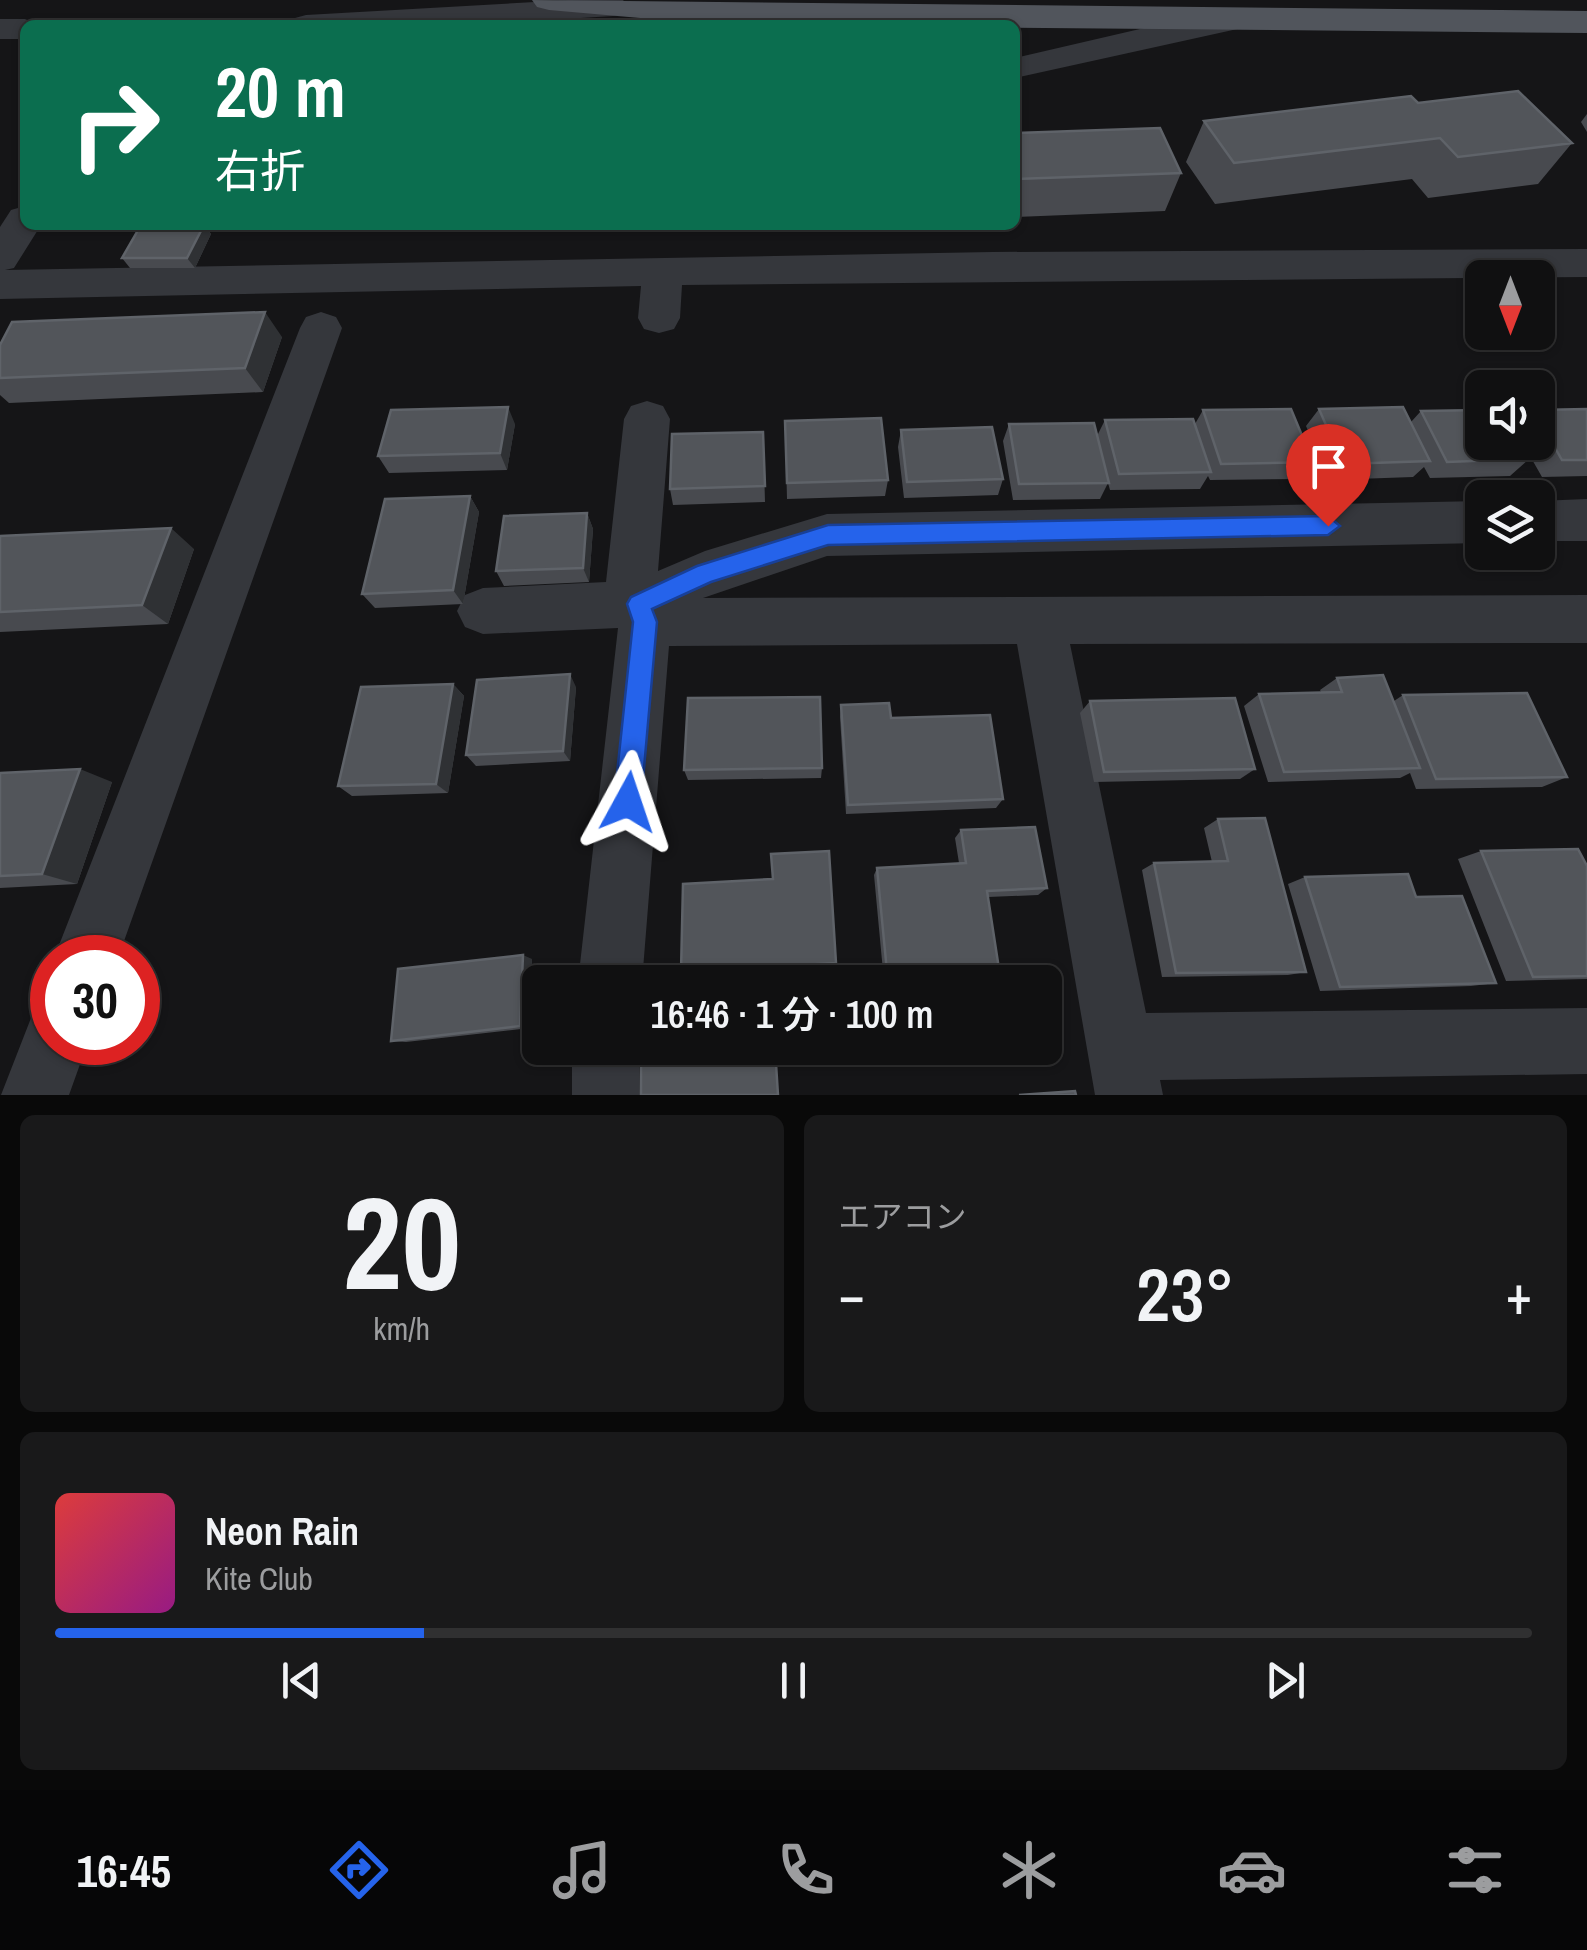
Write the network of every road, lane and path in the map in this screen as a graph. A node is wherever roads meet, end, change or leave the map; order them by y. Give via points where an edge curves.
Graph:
1 (549, 0) edge
2 (614, 7) junction
3 (1240, 19) junction
4 (392, 20) edge
5 (1587, 22) edge
6 (1020, 67) edge
7 (20, 227) edge
8 (0, 258) edge
9 (1587, 263) edge
10 (664, 272) junction
11 (0, 285) edge
12 (659, 318) dead end
13 (321, 328) dead end
14 (646, 419) dead end
15 (1587, 520) edge
16 (1555, 521) edge
17 (1465, 522) edge
18 (483, 611) dead end
19 (642, 613) junction
20 (1587, 619) edge
21 (1039, 620) junction
22 (95, 935) edge
23 (611, 965) edge
24 (1587, 1041) edge
25 (606, 1065) edge
26 (1124, 1071) edge
27 (606, 1095) edge

1 - 2 main road
2 - 3 main road
2 - 4 street
3 - 5 main road
3 - 6 street
7 - 8 street
9 - 10 street
10 - 11 street
10 - 12 street
13 - 22 street
14 - 19 street via 631,584
15 - 16 street
17 - 19 street via 828,535 705,574
18 - 19 street
19 - 21 street
19 - 23 street
20 - 21 street
21 - 26 street
24 - 26 street
25 - 27 street

